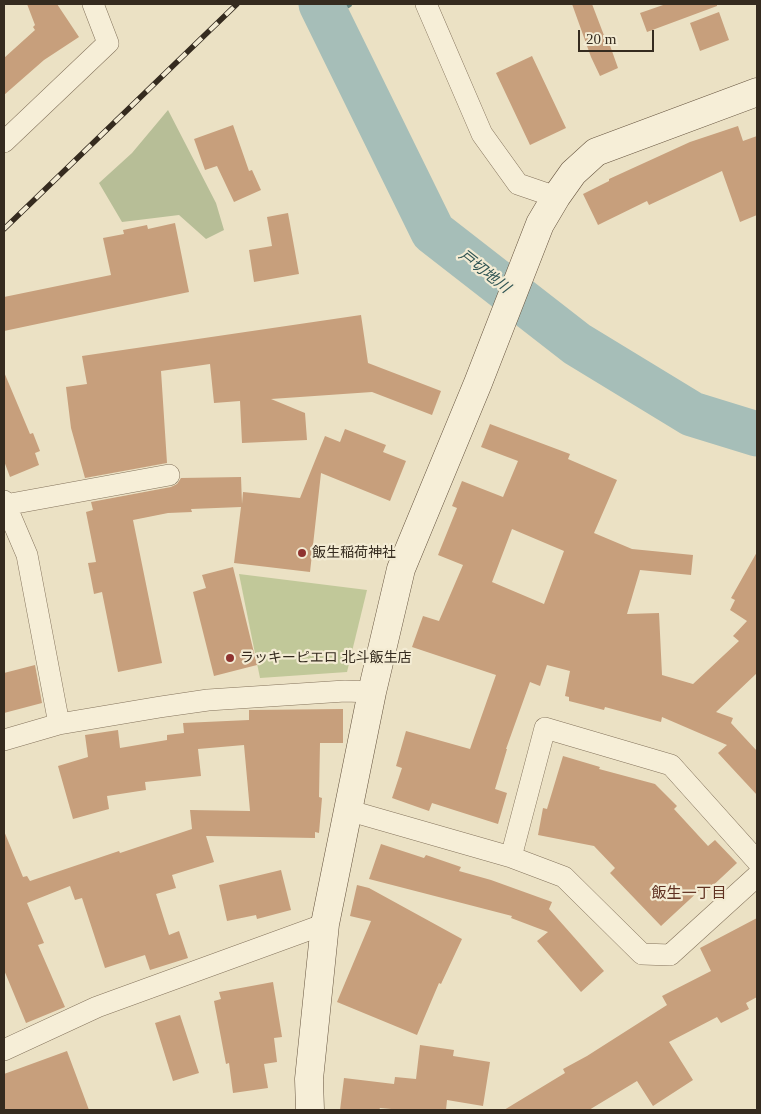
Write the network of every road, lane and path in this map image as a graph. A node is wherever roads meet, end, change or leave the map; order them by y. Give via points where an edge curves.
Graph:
1 (93, 4) edge
2 (426, 4) edge
3 (757, 92) edge
4 (4, 142) edge
5 (556, 198) junction
6 (169, 475) dead end
7 (5, 503) edge
8 (372, 692) junction
9 (59, 724) junction
10 (4, 740) edge
11 (347, 810) junction
12 (511, 858) junction
13 (757, 861) edge
14 (757, 876) edge
15 (325, 924) junction
16 (4, 1050) edge
17 (310, 1110) edge

1 - 4 street via 108,42
2 - 5 street via 482,134 518,184
3 - 5 street via 596,152 573,173
5 - 8 street via 540,224 401,569
6 - 7 street
7 - 9 street via 27,555
8 - 9 street via 208,700
8 - 11 street
9 - 10 street
11 - 12 street
11 - 15 street
12 - 13 street via 545,728 671,765
12 - 14 street via 564,877 642,954 670,954
15 - 16 street via 97,1007
15 - 17 street via 309,1079

